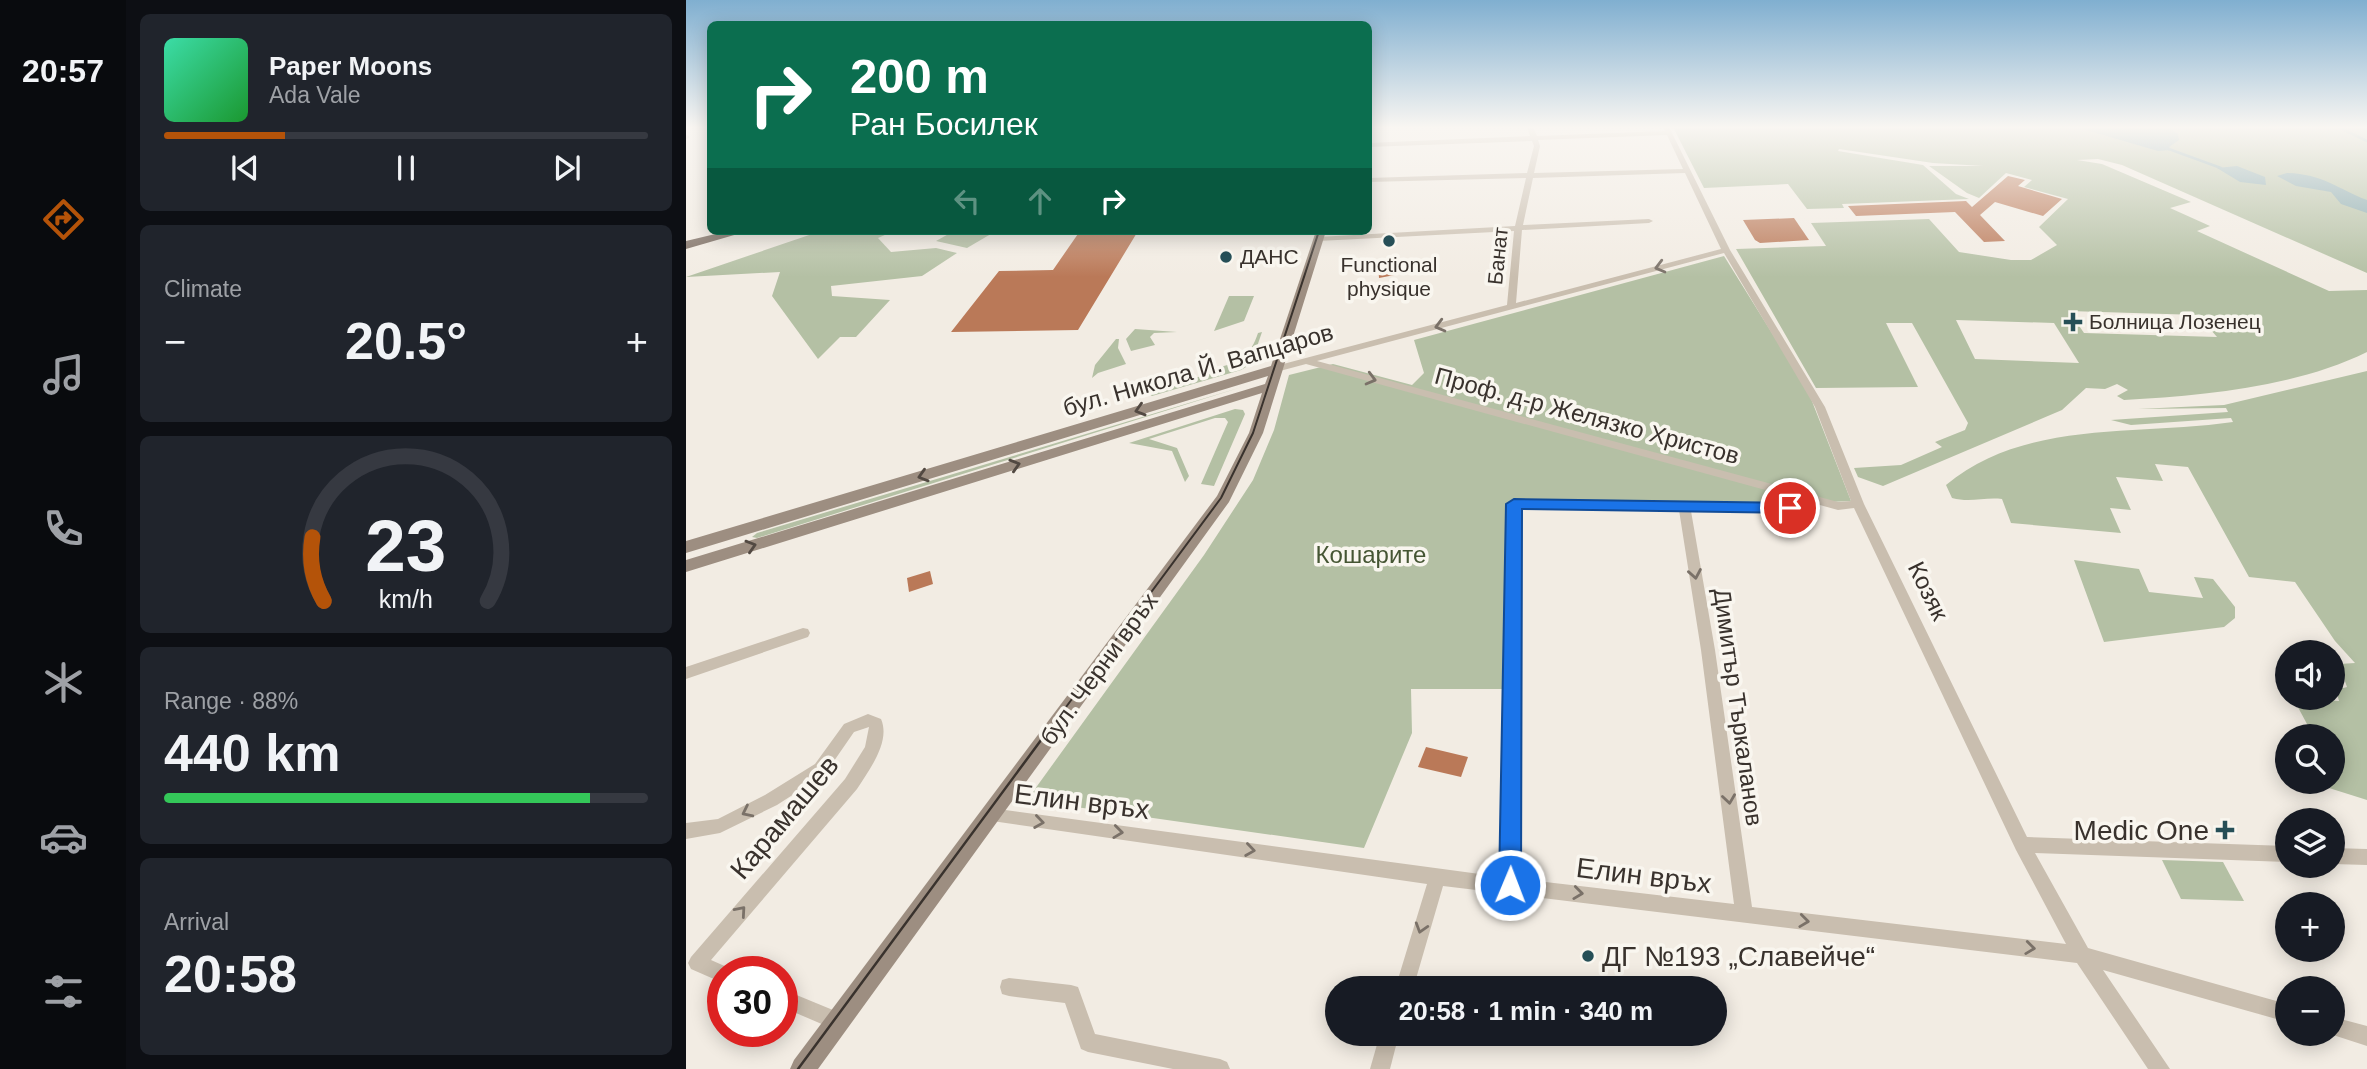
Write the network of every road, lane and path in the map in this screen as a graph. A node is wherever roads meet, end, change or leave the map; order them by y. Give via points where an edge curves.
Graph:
1 (1469, 177) edge
2 (1531, 177) edge
3 (1691, 177) edge
4 (1372, 180) edge
5 (1649, 221) dead end
6 (1517, 229) junction
7 (1372, 233) edge
8 (713, 235) edge
9 (723, 235) edge
10 (1320, 235) edge
11 (686, 243) edge
12 (1726, 250) junction
13 (1511, 307) junction
14 (1305, 362) junction
15 (1273, 378) junction
16 (1514, 504) joint
17 (1858, 504) junction
18 (1684, 507) junction
19 (1790, 508) dead end
20 (726, 535) junction
21 (686, 547) edge
22 (726, 554) junction
23 (686, 566) edge
24 (803, 633) dead end
25 (686, 673) edge
26 (991, 815) junction
27 (686, 831) edge
28 (2021, 845) junction
29 (2275, 854) edge
30 (2345, 856) edge
31 (2367, 857) edge
32 (1437, 877) junction
33 (1510, 885) junction
34 (1744, 914) junction
35 (2082, 954) junction
36 (707, 967) edge
37 (1408, 976) edge
38 (1009, 987) dead end
39 (798, 1005) edge
40 (2275, 1010) edge
41 (838, 1022) junction
42 (2345, 1030) edge
43 (2367, 1036) edge
44 (1387, 1046) edge
45 (803, 1069) edge
46 (1220, 1069) edge
47 (1380, 1069) edge
48 (2160, 1069) edge

1 - 4 street
2 - 6 street, Банат
3 - 12 street, Козяк
5 - 6 street
6 - 7 street
6 - 13 street, Банат
8 - 11 main road
9 - 11 main road
10 - 15 main road, бул. Черни връх
12 -> 13 street, бул. Никола Й. Вапцаров
12 - 17 street, Козяк via 1812,392
13 -> 14 street, бул. Никола Й. Вапцаров
14 - 15 street, бул. Никола Й. Вапцаров
14 -> 17 street, Проф. д-р Желязко Христов via 1838,506
15 -> 20 main road, бул. Никола Й. Вапцаров
22 -> 15 main road, бул. Никола Й. Вапцаров
15 - 26 main road, бул. Черни връх via 1256,433 1224,498
16 - 18 street
16 - 33 street
17 - 28 street, Козяк
18 - 19 street
18 -> 34 street, Димитър Търкаланов
20 - 21 main road, бул. Никола Й. Вапцаров
20 - 22 main road
22 - 23 main road, бул. Никола Й. Вапцаров
24 - 25 street
26 -> 32 street, Елин връх
26 - 41 main road, бул. Черни връх
36 -> 27 street, Карамашев via 697,963 851,784 867,758 876,723 869,720 849,728 820,769 771,800 720,825
28 - 29 street
28 - 35 street, Козяк
30 - 31 street
32 - 33 street, Елин връх
32 -> 37 street
33 -> 34 street, Елин връх
34 -> 35 street, Елин връх
35 - 40 street
35 - 48 street, Козяк
38 - 46 street via 1071,994 1088,1042
39 - 41 street
41 - 45 main road, бул. Черни връх
42 - 43 street
44 - 47 street

